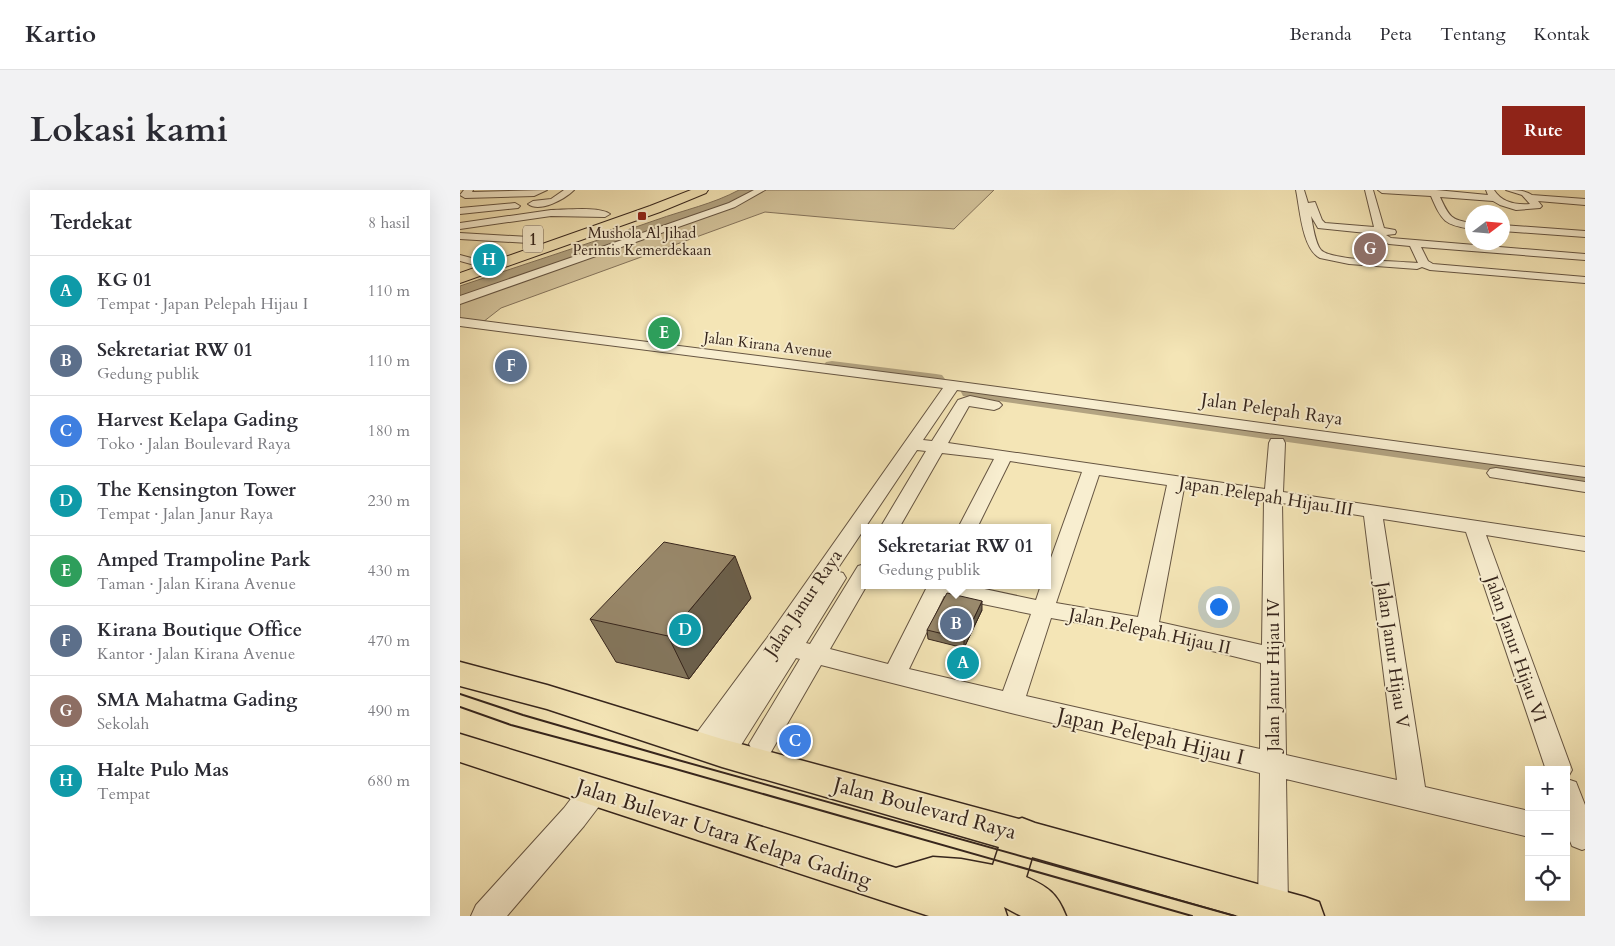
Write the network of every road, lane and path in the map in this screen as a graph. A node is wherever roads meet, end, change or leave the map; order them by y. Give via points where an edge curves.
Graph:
1 (543, 190) edge
2 (570, 190) edge
3 (702, 190) edge
4 (761, 190) edge
5 (1300, 190) edge
6 (1308, 190) edge
7 (1370, 190) edge
8 (1382, 190) edge
9 (1414, 190) edge
10 (1510, 190) edge
11 (471, 192) edge
12 (1433, 192) edge
13 (1492, 194) edge
14 (671, 197) edge
15 (1532, 199) junction
16 (1585, 203) edge
17 (533, 204) junction
18 (460, 207) edge
19 (460, 211) edge
20 (1442, 213) junction
21 (605, 214) junction
22 (520, 217) junction
23 (1465, 217) edge
24 (474, 224) junction
25 (1465, 225) edge
26 (460, 226) edge
27 (1510, 229) edge
28 (460, 231) edge
29 (1380, 231) junction
30 (1585, 234) edge
31 (460, 236) edge
32 (530, 240) junction
33 (1419, 245) junction
34 (1585, 257) edge
35 (464, 261) edge
36 (1418, 266) dead end
37 (460, 278) edge
38 (1585, 280) edge
39 (460, 300) edge
40 (460, 322) edge
41 (960, 392) junction
42 (1277, 443) junction
43 (928, 444) junction
44 (1004, 455) junction
45 (1092, 469) junction
46 (1585, 472) edge
47 (1176, 483) junction
48 (1585, 488) edge
49 (1273, 498) junction
50 (1373, 513) junction
51 (871, 524) edge
52 (872, 524) edge
53 (892, 524) edge
54 (969, 524) edge
55 (1474, 528) junction
56 (861, 537) edge
57 (861, 540) edge
58 (1585, 544) edge
59 (861, 578) edge
60 (937, 589) edge
61 (951, 589) edge
62 (1044, 610) junction
63 (1147, 627) junction
64 (783, 646) junction
65 (816, 656) junction
66 (1273, 657) junction
67 (460, 674) edge
68 (894, 675) junction
69 (1011, 703) junction
70 (762, 744) dead end
71 (460, 748) edge
72 (712, 749) junction
73 (1272, 764) junction
74 (1558, 766) edge
75 (593, 792) junction
76 (1413, 797) junction
77 (1570, 806) edge
78 (1525, 823) edge
79 (1022, 835) junction
80 (1578, 835) edge
81 (996, 902) edge
82 (1289, 912) edge
83 (487, 916) edge
84 (1047, 916) edge

1 - 11 street
2 - 17 street via 554,201
3 - 14 highway, 1
4 - 39 street via 732,205
5 - 36 street via 1314,246 1322,256
6 - 29 street via 1317,221 1322,226
7 - 29 street
8 - 12 street
9 - 12 street
10 - 15 street via 1525,193
11 - 18 street
12 - 13 street
12 - 20 street
13 - 15 street via 1502,204 1512,206 1537,206
14 - 21 highway, 1 via 649,199
14 - 37 highway, 1
15 - 16 street
17 - 19 street
17 - 22 street via 524,209
20 - 23 street
20 - 25 street via 1448,221
21 - 22 street via 572,211
21 - 32 highway, 1
22 - 24 street
24 - 26 street
24 - 28 street
27 - 30 street
29 - 33 street via 1407,234 1419,240
31 - 32 street
32 - 35 highway, 1
33 - 34 street
33 - 38 street via 1424,263 1430,267
40 - 41 street, Jalan Kirana Avenue
41 - 42 street, Jalan Pelepah Raya via 970,401
41 - 43 street
41 - 46 street, Jalan Pelepah Raya
42 - 48 street, Jalan Pelepah Raya
42 - 49 street, Jalan Janur Hijau IV
43 - 44 street, Japan Pelepah Hijau III
43 - 51 street, Jalan Janur Raya
43 - 52 street
43 - 53 street
44 - 45 street, Japan Pelepah Hijau III
44 - 54 street
45 - 47 street, Japan Pelepah Hijau III
45 - 62 street
47 - 49 street, Japan Pelepah Hijau III
47 - 63 street
49 - 50 street, Japan Pelepah Hijau III
49 - 66 street, Jalan Janur Hijau IV
50 - 55 street, Japan Pelepah Hijau III
50 - 76 street, Jalan Janur Hijau V
55 - 58 street, Japan Pelepah Hijau III
55 - 74 street, Jalan Janur Hijau VI
56 - 64 street, Jalan Janur Raya
57 - 64 street, Jalan Janur Raya
59 - 65 street
60 - 68 street
61 - 62 street, Jalan Pelepah Hijau II
62 - 63 street, Jalan Pelepah Hijau II
62 - 69 street
63 - 66 street, Jalan Pelepah Hijau II
64 - 65 street, Japan Pelepah Hijau I
64 - 72 street, Jalan Janur Raya
65 - 68 street, Japan Pelepah Hijau I
65 - 70 street
66 - 73 street, Jalan Janur Hijau IV
67 - 72 main road, Jalan Boulevard Raya via 547,697
68 - 69 street, Japan Pelepah Hijau I
69 - 73 street, Japan Pelepah Hijau I
71 - 75 main road, Jalan Bulevar Utara Kelapa Gading
72 - 79 main road, Jalan Boulevard Raya
73 - 76 street, Japan Pelepah Hijau I
73 - 82 street, Jalan Janur Hijau IV
75 - 81 main road, Jalan Bulevar Utara Kelapa Gading via 896,887 930,876 954,876
75 - 83 street
76 - 78 street, Japan Pelepah Hijau I
77 - 80 street
79 - 81 main road
79 - 82 main road, Jalan Boulevard Raya
81 - 84 main road via 1030,898 1044,909

